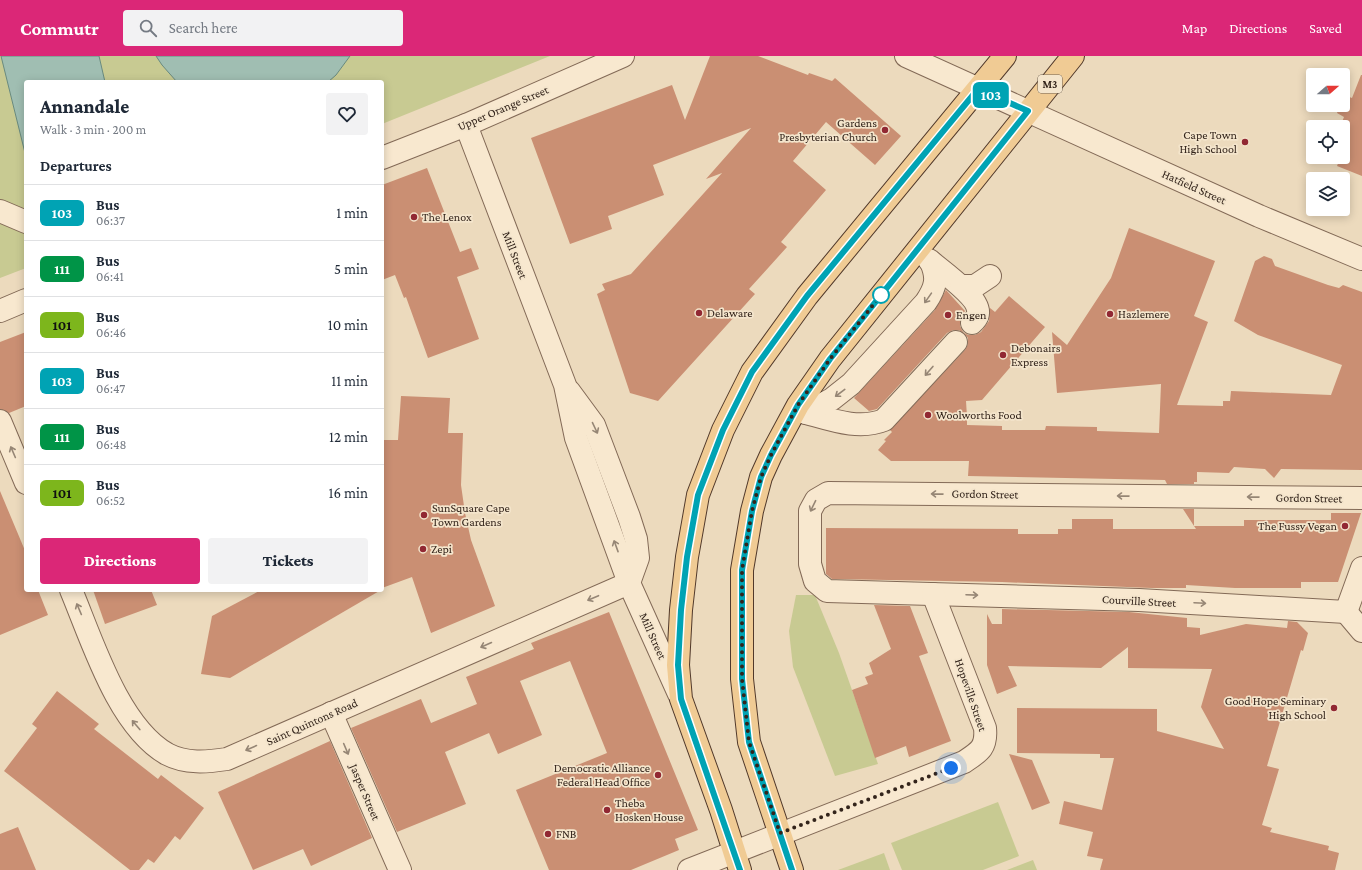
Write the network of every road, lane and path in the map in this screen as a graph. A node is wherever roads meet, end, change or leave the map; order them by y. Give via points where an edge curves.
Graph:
1 (623, 56) edge
2 (906, 56) edge
3 (1005, 56) edge
4 (1073, 56) edge
5 (978, 89) junction
6 (1028, 111) junction
7 (466, 125) junction
8 (384, 157) edge
9 (0, 211) edge
10 (24, 221) edge
11 (925, 256) junction
12 (1362, 259) edge
13 (990, 276) dead end
14 (961, 286) junction
15 (24, 301) edge
16 (0, 311) edge
17 (972, 324) dead end
18 (956, 342) dead end
19 (801, 411) junction
20 (0, 421) edge
21 (24, 478) edge
22 (1362, 498) edge
23 (1362, 568) edge
24 (629, 583) junction
25 (72, 592) edge
26 (933, 594) junction
27 (1346, 612) junction
28 (1362, 630) edge
29 (681, 699) junction
30 (331, 713) junction
31 (780, 833) junction
32 (738, 861) edge
33 (400, 870) edge
34 (689, 870) edge
35 (792, 870) edge

1 - 7 street, Upper Orange Street
2 - 5 street
3 - 5 main road
4 - 6 main road, M3
5 - 6 street, Hatfield Street
5 - 29 main road via 807,296 752,372 723,430 698,495 687,557 678,665
6 - 11 main road, M3
6 - 12 street, Hatfield Street via 1259,216
7 - 8 street, Upper Orange Street
7 - 24 street, Mill Street via 565,385 594,425 629,517 636,539 638,558
9 - 10 street
11 - 14 street
11 - 19 main road, M3 via 830,359
11 -> 19 street via 937,280 926,302 851,384 832,399
13 - 14 street via 975,286
14 - 17 street via 977,304 979,311
15 - 16 street
18 -> 19 street via 884,420 872,425 860,425
19 - 31 main road, M3 via 771,455 761,477 752,511 742,570 742,679 749,742
21 -> 20 street
22 -> 26 street, Gordon Street via 828,493 816,500 810,511 810,564 815,581 827,591
23 - 27 street
24 - 29 street, Mill Street
24 -> 30 street, Saint Quintons Road
30 -> 25 street, Saint Quintons Road via 227,759 189,761 168,754 152,743 135,724 112,687
26 -> 27 street, Courville Street via 1139,600
26 - 31 street, Hopeville Street via 985,728 986,738 983,746 964,762
27 - 28 street
29 - 32 main road, Mill Street
30 -> 33 street, Jasper Street
31 - 32 street, Hopeville Street
31 - 35 main road, M3
32 - 34 street, Hopeville Street

